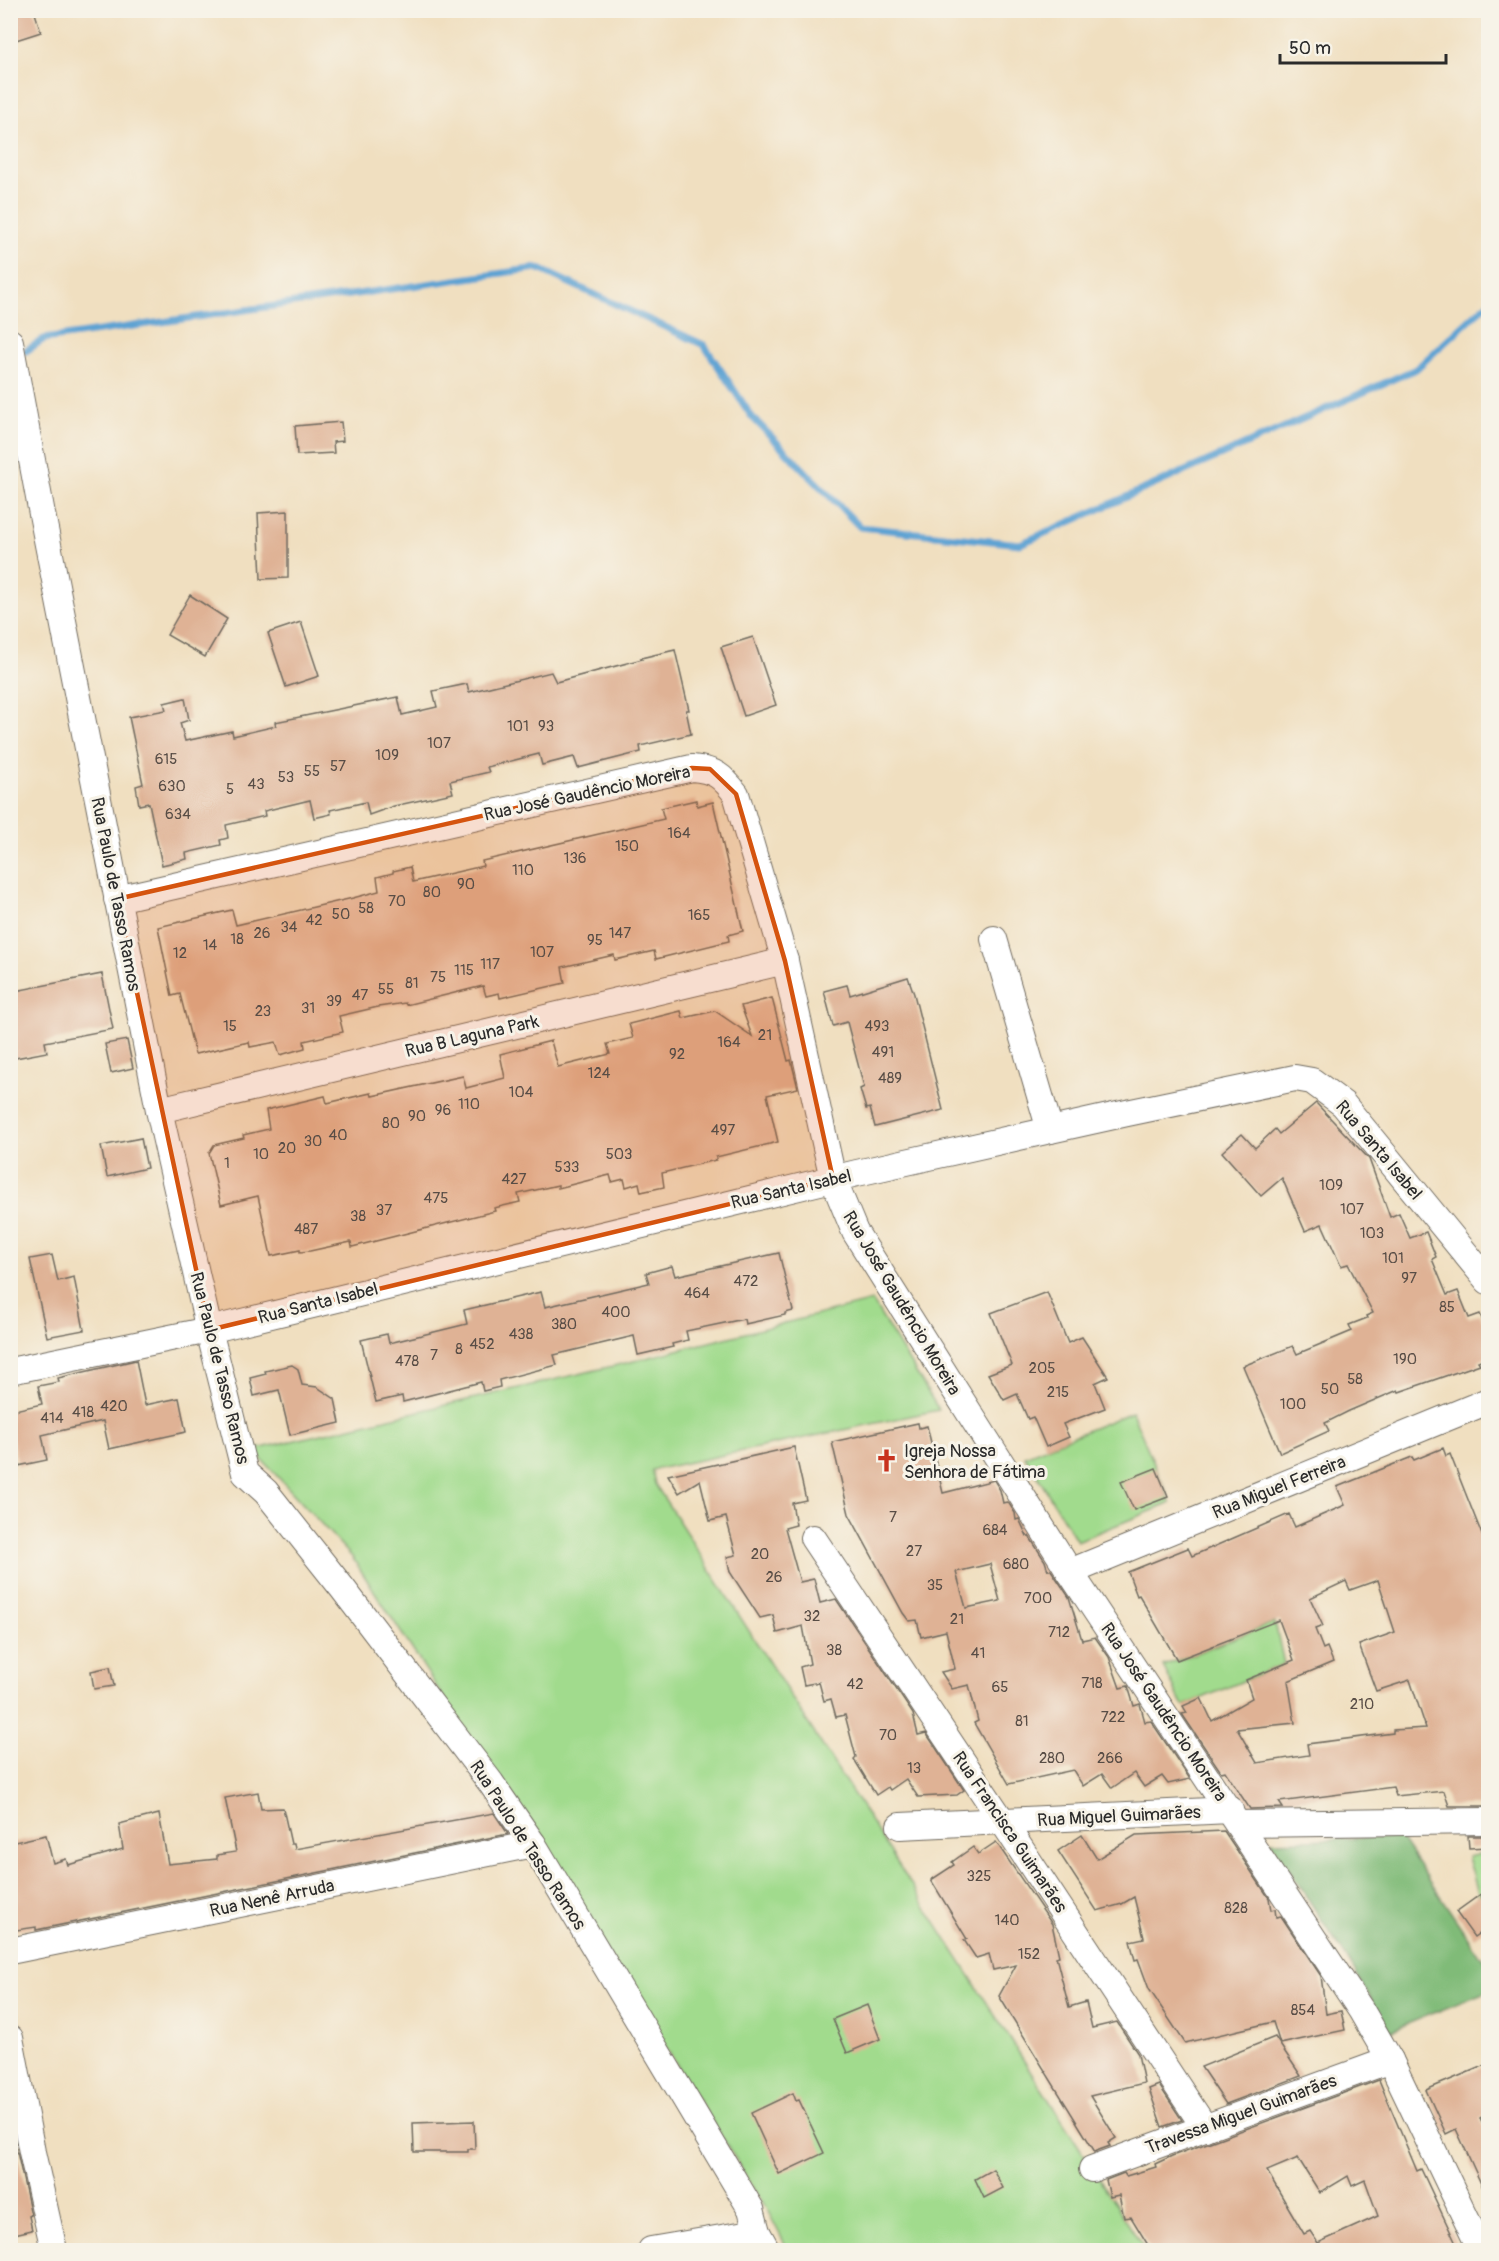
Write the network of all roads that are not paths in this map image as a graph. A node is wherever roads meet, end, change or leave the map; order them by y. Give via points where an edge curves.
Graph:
1 (10, 342) edge
2 (117, 899) junction
3 (994, 939) dead end
4 (785, 961) junction
5 (159, 1110) junction
6 (1050, 1130) junction
7 (833, 1179) junction
8 (1488, 1281) edge
9 (209, 1330) junction
10 (10, 1371) edge
11 (1488, 1401) edge
12 (813, 1538) dead end
13 (1070, 1572) junction
14 (1234, 1817) junction
15 (1488, 1821) edge
16 (1003, 1822) junction
17 (900, 1826) dead end
18 (533, 1844) junction
19 (10, 1951) edge
20 (10, 2037) edge
21 (1390, 2060) junction
22 (1205, 2128) junction
23 (1092, 2169) dead end
24 (762, 2241) edge
25 (54, 2250) edge
26 (651, 2250) edge
27 (1481, 2250) edge

1 - 2 street, Rua Paulo de Tasso Ramos
2 - 4 street, Rua José Gaudêncio Moreira via 692,768 710,769 736,794
2 - 5 street, Rua Paulo de Tasso Ramos
3 - 6 street
4 - 5 street, Rua B Laguna Park
4 - 7 street, Rua José Gaudêncio Moreira
5 - 9 street, Rua Paulo de Tasso Ramos
6 - 7 street, Rua Santa Isabel
6 - 8 street, Rua Santa Isabel via 1295,1078 1312,1081 1343,1104
7 - 9 street, Rua Santa Isabel
7 - 13 street, Rua José Gaudêncio Moreira via 855,1232
9 - 10 street, Rua Santa Isabel
9 - 18 street, Rua Paulo de Tasso Ramos via 245,1473 266,1492 343,1589
11 - 13 street, Rua Miguel Ferreira
12 - 16 street, Rua Francisca Guimarães
13 - 14 street, Rua José Gaudêncio Moreira
14 - 15 street, Rua Miguel Guimarães
14 - 16 street, Rua Miguel Guimarães
14 - 21 street, Rua José Gaudêncio Moreira
16 - 17 street, Rua Miguel Guimarães
16 - 22 street, Rua Francisca Guimarães
18 - 19 street, Rua Nenê Arruda
18 - 24 street, Rua Paulo de Tasso Ramos via 751,2209
20 - 25 street
21 - 22 street, Travessa Miguel Guimarães
21 - 27 street, Rua José Gaudêncio Moreira
22 - 23 street, Travessa Miguel Guimarães
24 - 26 street

